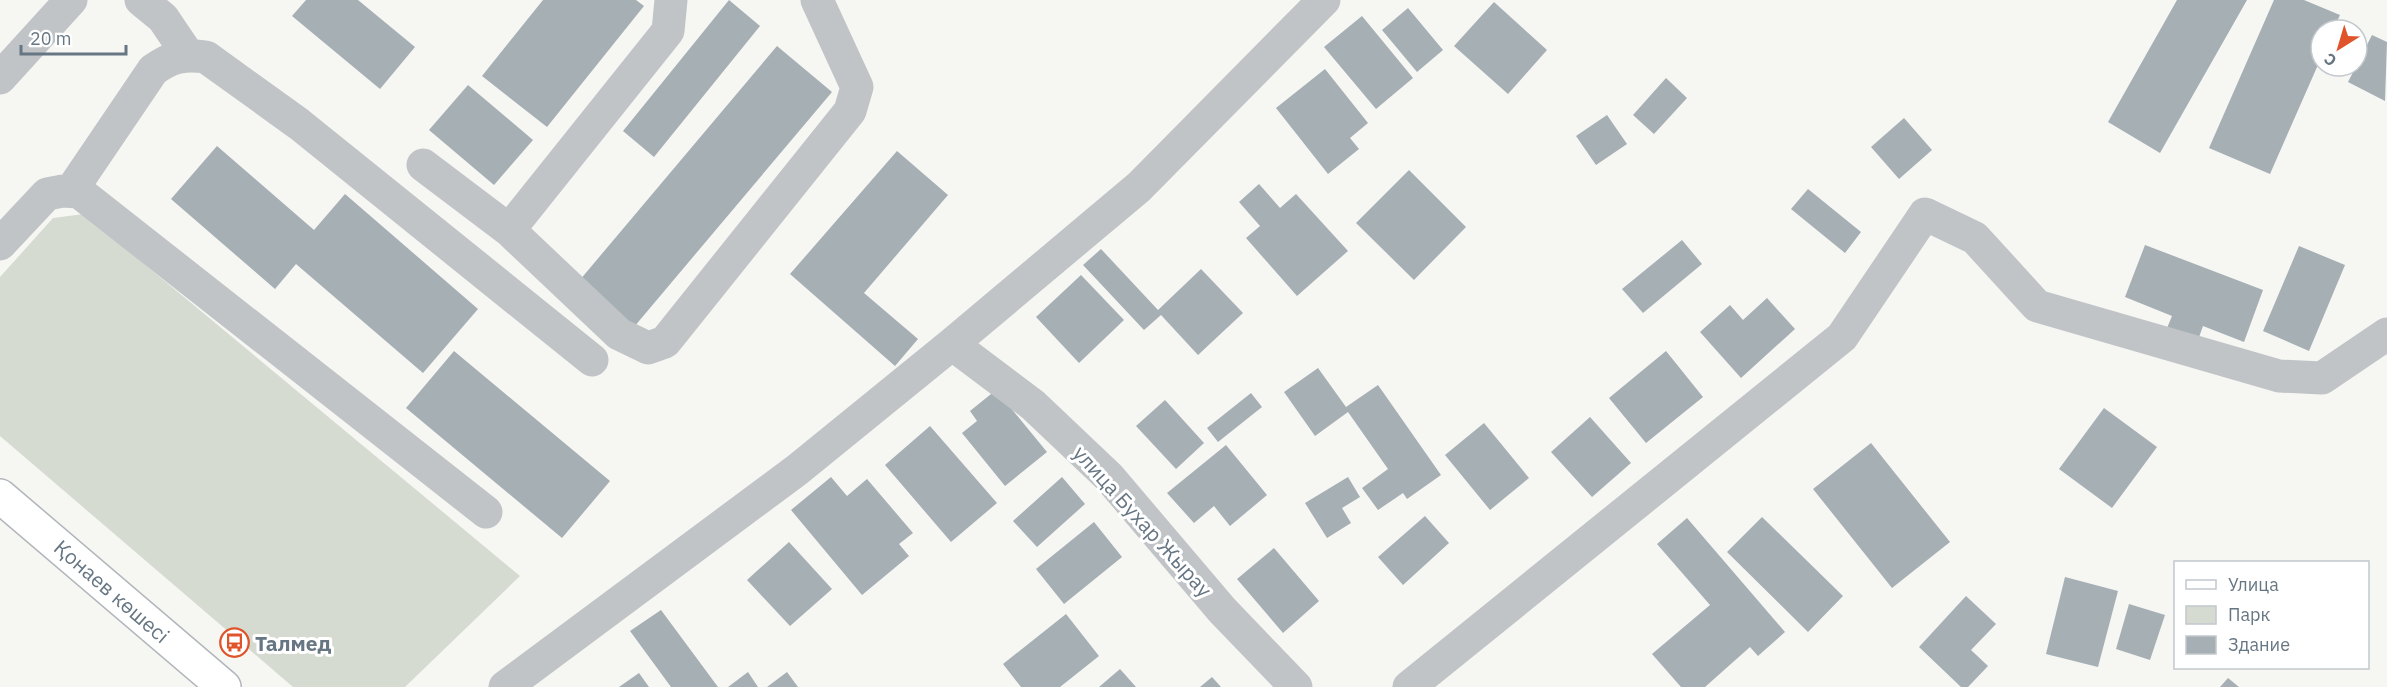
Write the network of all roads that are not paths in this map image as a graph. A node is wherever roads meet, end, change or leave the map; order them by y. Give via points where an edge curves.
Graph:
1 (71, 0) edge
2 (141, 0) edge
3 (671, 0) edge
4 (818, 0) edge
5 (1324, 0) edge
6 (188, 55) junction
7 (0, 78) edge
8 (423, 165) dead end
9 (71, 191) junction
10 (509, 230) junction
11 (0, 243) edge
12 (2387, 334) edge
13 (952, 344) junction
14 (592, 360) dead end
15 (0, 496) edge
16 (486, 512) dead end
17 (224, 687) edge
18 (505, 687) edge
19 (1296, 687) edge
20 (1409, 687) edge

1 - 7 street
2 - 6 street via 163,18
3 - 10 street via 668,31
4 - 10 street via 857,87 850,111 665,342 648,348 620,334
5 - 13 street via 1139,187
6 - 9 street via 171,57 153,70
6 - 14 street via 206,57 299,124
8 - 10 street
9 - 11 street via 47,194
9 - 16 street via 79,192
12 - 20 street via 2322,378 2279,376 2037,306 1975,238 1925,214 1842,338
13 - 18 street via 797,470
13 - 19 street, улица Бухар Жырау via 1033,405 1109,477 1222,610
15 - 17 main road, Қонаев көшесі

